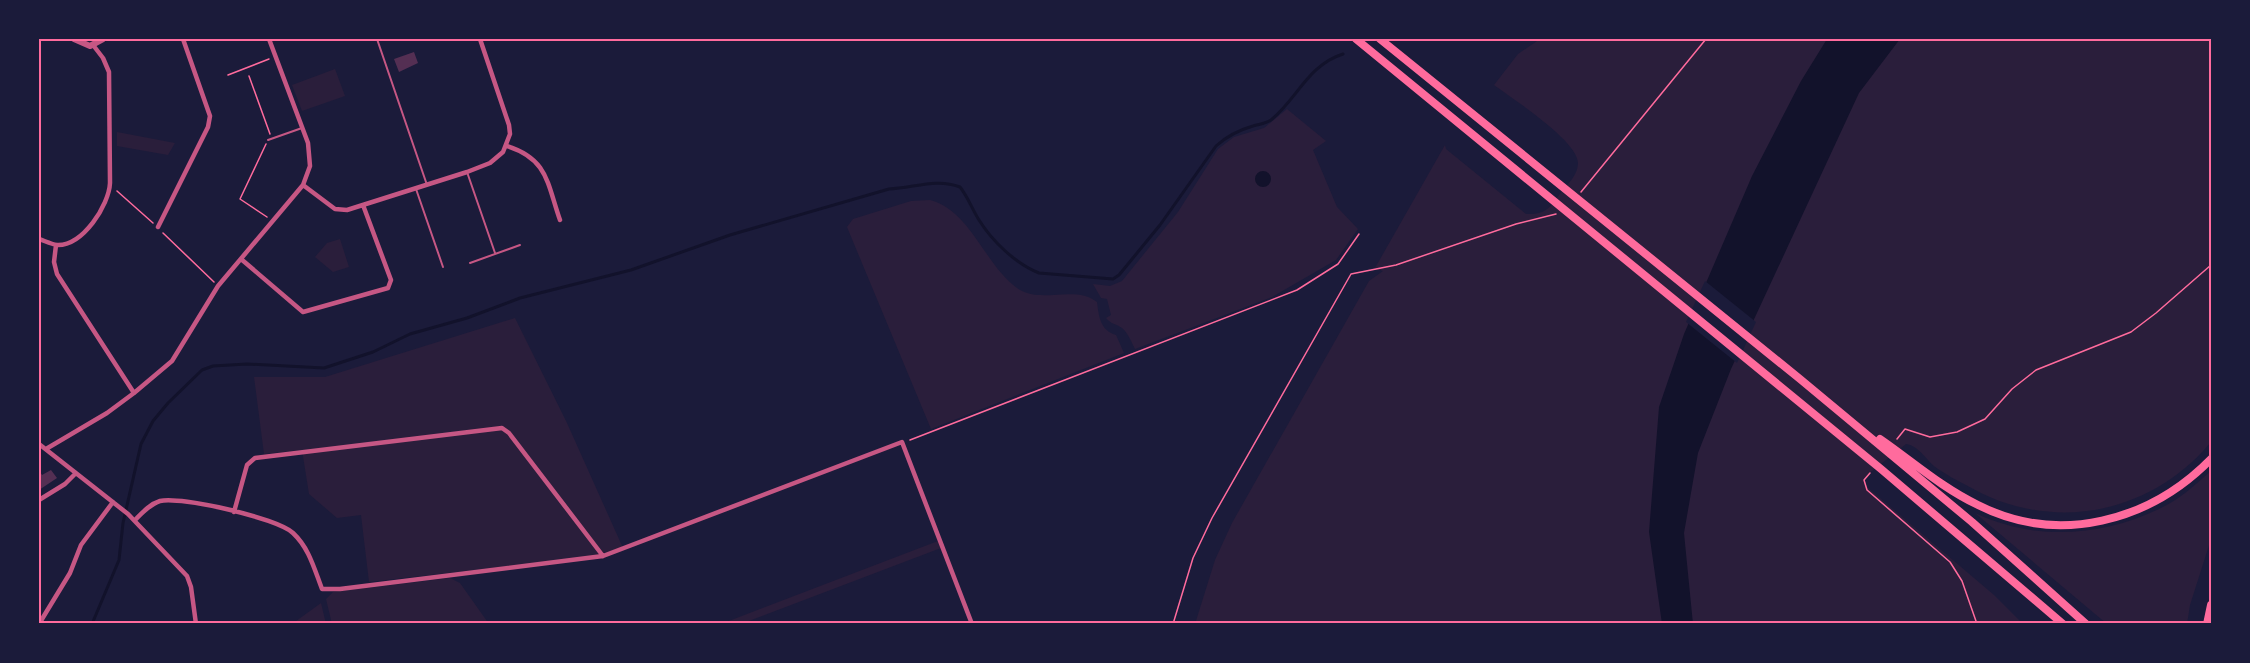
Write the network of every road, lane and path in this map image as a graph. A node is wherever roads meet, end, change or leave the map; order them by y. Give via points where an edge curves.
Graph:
1 (74, 39) edge
2 (103, 39) edge
3 (183, 39) edge
4 (269, 39) edge
5 (377, 39) edge
6 (480, 39) edge
7 (1356, 39) edge
8 (1380, 39) edge
9 (1706, 39) edge
10 (93, 45) junction
11 (275, 57) junction
12 (228, 75) dead end
13 (249, 76) dead end
14 (302, 128) junction
15 (268, 140) junction
16 (507, 146) junction
17 (467, 172) junction
18 (110, 183) junction
19 (427, 185) junction
20 (303, 186) junction
21 (416, 189) junction
22 (1577, 197) dead end
23 (363, 205) junction
24 (1564, 212) dead end
25 (560, 220) dead end
26 (273, 221) junction
27 (158, 227) junction
28 (1359, 234) dead end
29 (39, 239) edge
30 (56, 245) junction
31 (520, 245) dead end
32 (495, 254) junction
33 (241, 259) junction
34 (470, 262) dead end
35 (2211, 265) edge
36 (443, 267) dead end
37 (218, 286) junction
38 (134, 393) junction
39 (1905, 429) dead end
40 (902, 442) junction
41 (39, 444) edge
42 (46, 449) junction
43 (1894, 453) junction
44 (2211, 459) edge
45 (76, 473) junction
46 (1864, 480) dead end
47 (39, 500) edge
48 (113, 502) junction
49 (234, 512) junction
50 (135, 520) junction
51 (603, 556) junction
52 (2211, 604) edge
53 (39, 624) edge
54 (196, 624) edge
55 (972, 624) edge
56 (1173, 624) edge
57 (1977, 624) edge
58 (2062, 624) edge
59 (2086, 624) edge
60 (2207, 624) edge

1 - 10 street
2 - 10 street
3 - 27 street via 210,116
4 - 11 street
5 - 19 lane
6 - 16 street via 509,125
7 - 58 highway via 1881,469
8 - 43 highway
9 - 22 path
10 - 18 street via 109,72
11 - 12 path
11 - 14 street
13 - 15 path via 270,134
14 - 15 lane
14 - 20 street via 310,159
15 - 26 path via 240,199
16 - 17 street via 490,163
16 - 25 street via 526,153 540,166
17 - 19 street
17 - 32 lane
18 - 27 path
18 - 30 street via 108,198 89,227 75,239
19 - 21 street
20 - 23 street via 335,209
20 - 26 street
21 - 23 street
21 - 36 lane
23 - 33 street via 391,280 388,288 303,312
24 - 56 path via 1378,270 1350,274 1212,518 1194,558
26 - 33 street
27 - 37 path
28 - 40 path via 1338,264 1297,290
29 - 30 street
30 - 38 street via 57,274
31 - 32 lane
32 - 34 lane
33 - 37 street
35 - 39 path via 2131,332 2036,370 1985,419 1957,432 1930,437
37 - 38 street via 172,361
38 - 42 street
40 - 51 street
40 - 55 street
41 - 42 street
42 - 45 street
43 - 44 highway via 1980,507 2027,521 2071,525 2107,520 2144,508 2180,488
43 - 59 highway
45 - 47 street
45 - 48 street
46 - 57 path via 1867,490 1950,562 1962,581
48 - 50 street
48 - 53 street via 81,545 70,573
49 - 50 street via 172,500 154,504
49 - 51 street via 276,522 291,531 304,546 322,589
49 - 51 street via 247,465 255,458 501,428 509,433
50 - 54 street via 186,576
52 - 60 highway

